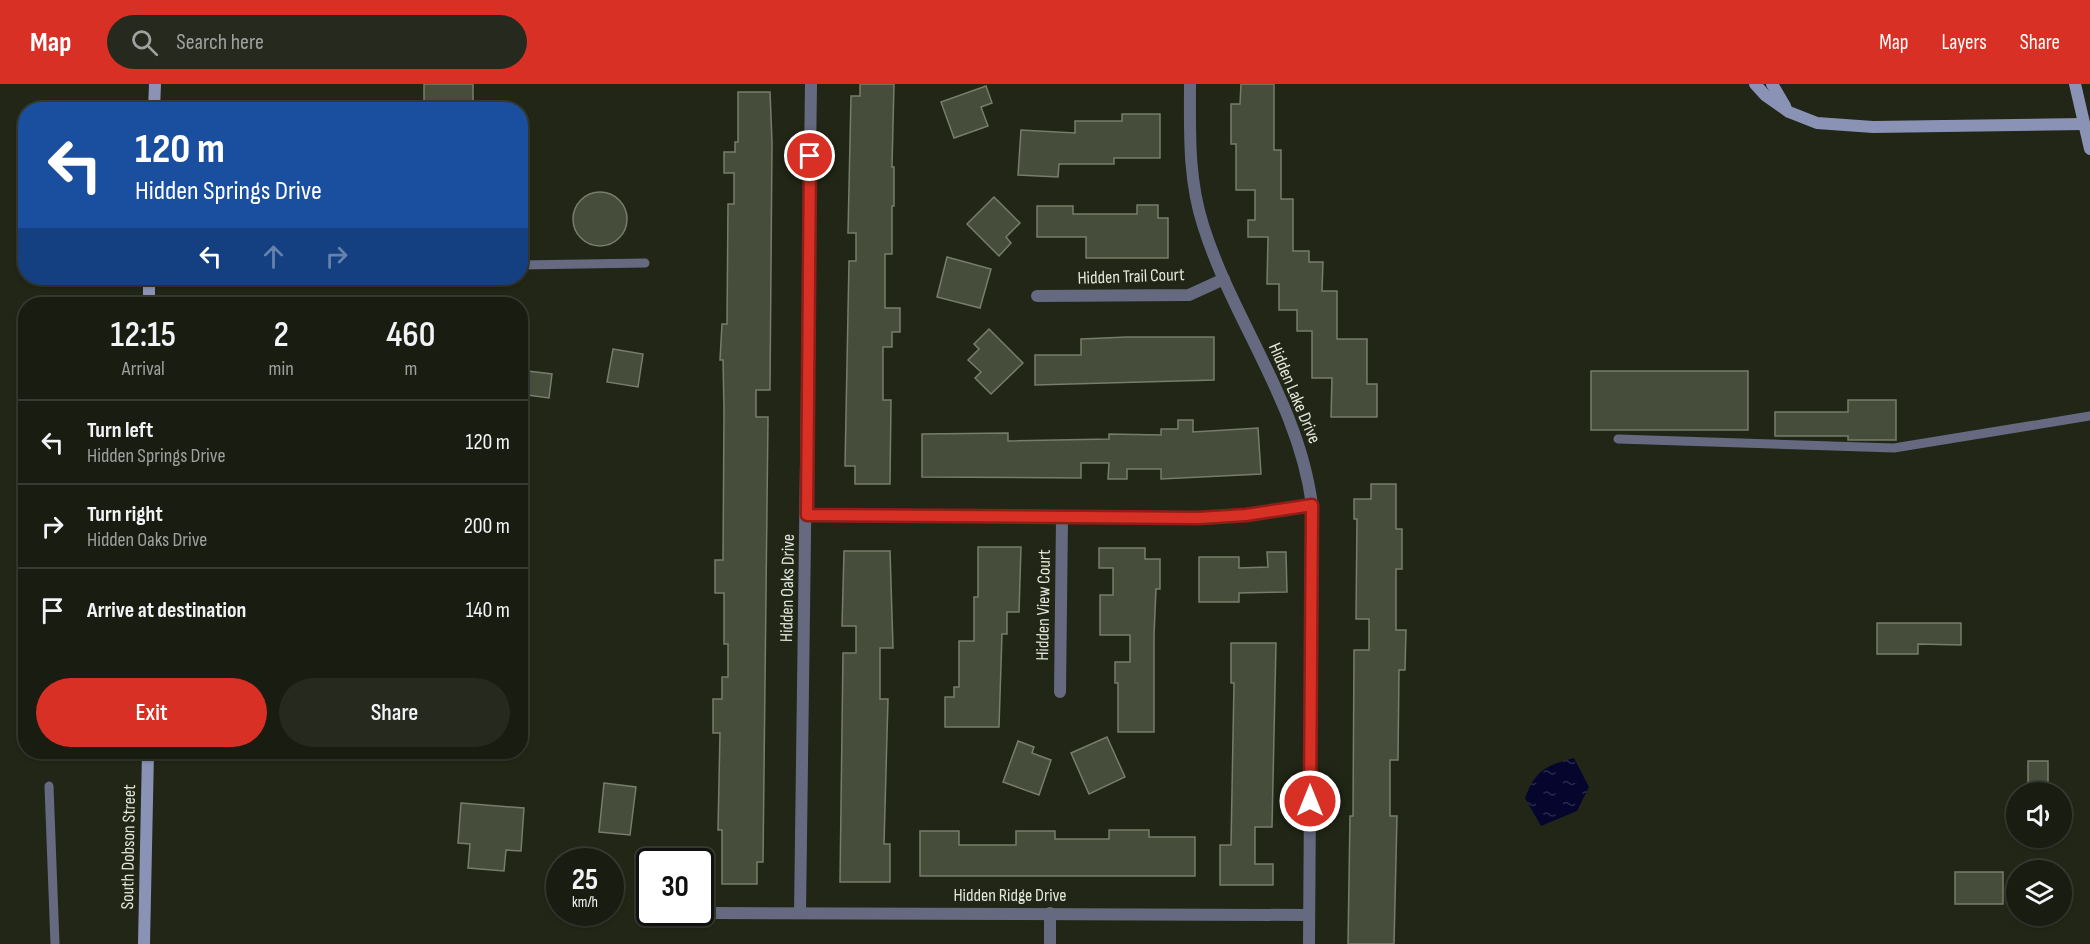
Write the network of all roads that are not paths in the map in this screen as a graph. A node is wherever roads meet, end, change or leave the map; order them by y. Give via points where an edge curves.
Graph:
1 (155, 84) edge
2 (811, 84) edge
3 (1190, 84) edge
4 (1755, 84) edge
5 (1772, 84) edge
6 (2075, 84) edge
7 (154, 102) edge
8 (1789, 112) junction
9 (2084, 124) junction
10 (2090, 149) edge
11 (645, 264) dead end
12 (528, 265) edge
13 (1224, 279) junction
14 (1037, 296) dead end
15 (2090, 416) edge
16 (1618, 439) dead end
17 (1312, 505) junction
18 (807, 515) junction
19 (1062, 518) junction
20 (1060, 692) dead end
21 (148, 759) edge
22 (49, 786) dead end
23 (714, 913) edge
24 (800, 913) junction
25 (1050, 913) junction
26 (1309, 915) junction
27 (55, 944) edge
28 (144, 944) edge
29 (1050, 944) edge
30 (1309, 944) edge

1 - 7 main road
2 - 18 street, Hidden Oaks Drive
3 - 13 street, Hidden Lake Drive via 1192,184
4 - 8 main road
5 - 8 main road
6 - 9 main road
8 - 9 main road via 1817,123 1874,127
9 - 10 main road
11 - 12 lane
13 - 14 street, Hidden Trail Court via 1189,295
13 - 17 street, Hidden Lake Drive via 1294,426 1308,471
15 - 16 lane via 1894,448
17 - 19 street via 1199,518
17 - 26 street, Hidden Lake Drive
18 - 19 street
18 - 24 street, Hidden Oaks Drive
19 - 20 street, Hidden View Court
21 - 28 main road, South Dobson Street
22 - 27 lane
23 - 24 street, Hidden Ridge Drive
24 - 25 street, Hidden Ridge Drive
25 - 26 street, Hidden Ridge Drive
25 - 29 street
26 - 30 street, Hidden Lake Drive

